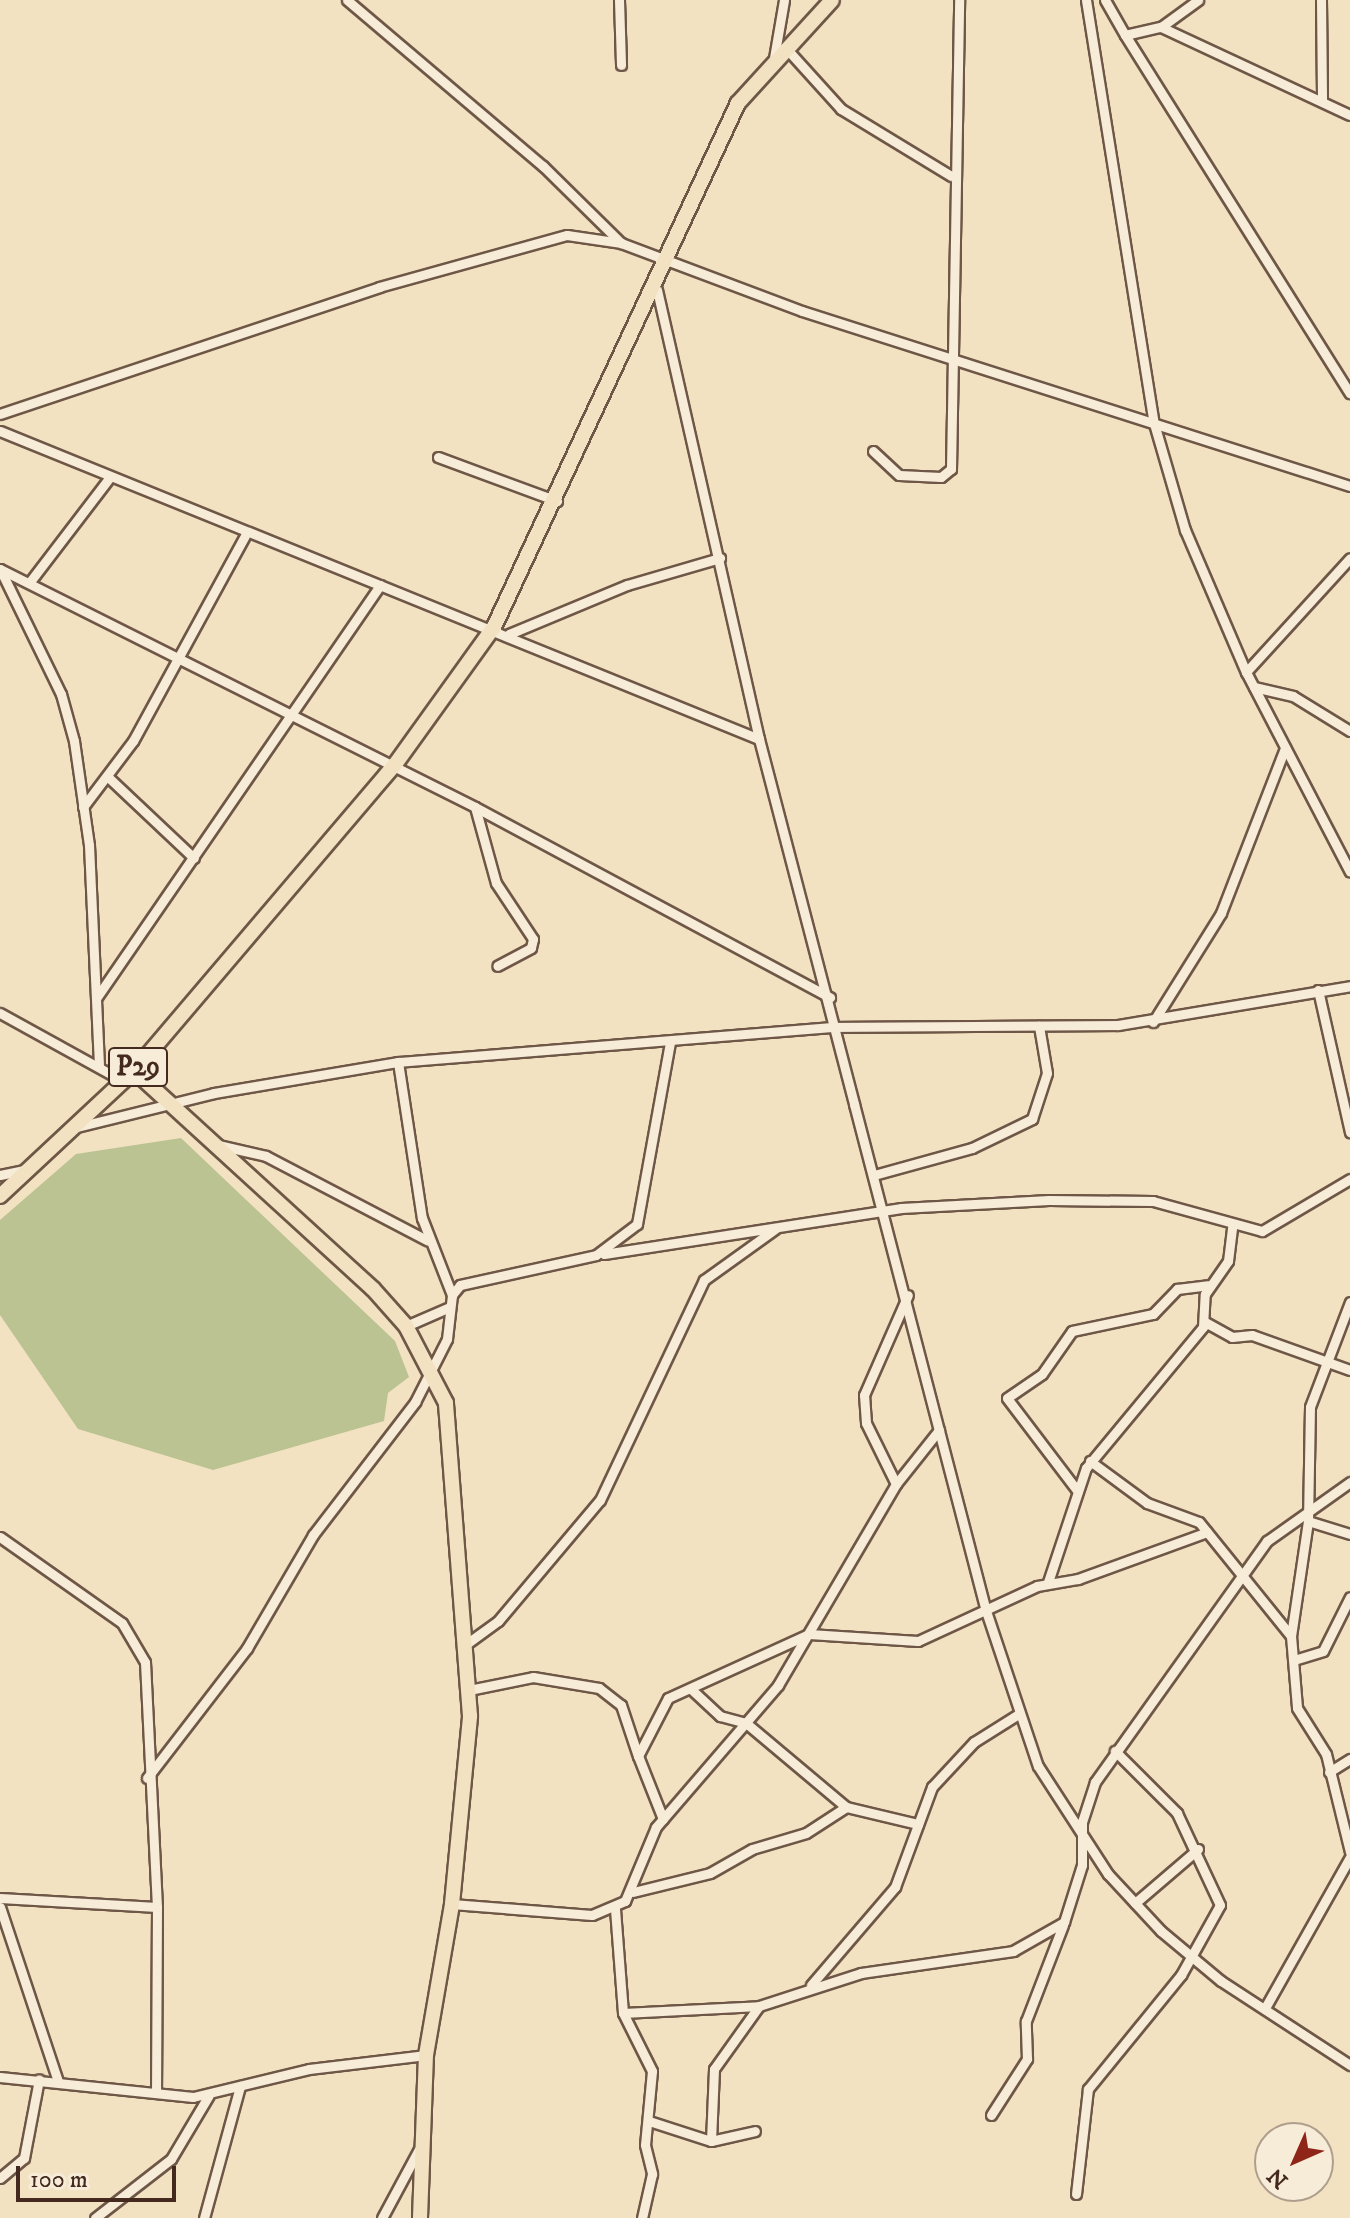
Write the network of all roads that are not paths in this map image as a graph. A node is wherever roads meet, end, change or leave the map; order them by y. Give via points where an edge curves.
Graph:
1 (347, 0) edge
2 (619, 0) edge
3 (784, 0) edge
4 (959, 0) edge
5 (1086, 0) edge
6 (1105, 0) edge
7 (1198, 0) edge
8 (1321, 0) edge
9 (824, 3) edge
10 (1161, 27) junction
11 (1125, 35) junction
12 (785, 46) junction
13 (774, 58) junction
14 (621, 65) dead end
15 (1322, 101) junction
16 (1350, 115) edge
17 (951, 176) junction
18 (621, 243) junction
19 (669, 260) junction
20 (657, 290) junction
21 (954, 359) junction
22 (1350, 393) edge
23 (0, 414) edge
24 (1153, 420) junction
25 (0, 431) edge
26 (873, 451) dead end
27 (438, 457) dead end
28 (110, 477) junction
29 (1350, 486) edge
30 (557, 501) junction
31 (245, 536) junction
32 (720, 558) junction
33 (1350, 558) edge
34 (0, 569) edge
35 (29, 583) junction
36 (380, 585) junction
37 (494, 627) junction
38 (509, 634) junction
39 (174, 655) junction
40 (1246, 672) junction
41 (1254, 687) junction
42 (296, 715) junction
43 (1350, 731) edge
44 (759, 739) junction
45 (1285, 748) junction
46 (394, 766) junction
47 (108, 777) junction
48 (83, 807) junction
49 (475, 807) junction
50 (194, 858) junction
51 (1348, 865) edge
52 (497, 966) dead end
53 (1350, 986) edge
54 (1318, 990) junction
55 (830, 997) junction
56 (96, 998) junction
57 (0, 1013) edge
58 (1153, 1022) junction
59 (1039, 1026) junction
60 (838, 1027) junction
61 (670, 1043) junction
62 (398, 1062) junction
63 (99, 1065) junction
64 (129, 1076) junction
65 (173, 1105) junction
66 (71, 1128) junction
67 (1350, 1132) edge
68 (218, 1145) junction
69 (30, 1169) junction
70 (0, 1175) edge
71 (874, 1175) junction
72 (1350, 1179) edge
73 (0, 1196) edge
74 (884, 1210) junction
75 (1232, 1226) junction
76 (778, 1227) junction
77 (427, 1240) junction
78 (596, 1255) junction
79 (1208, 1285) junction
80 (452, 1295) junction
81 (908, 1295) junction
82 (1350, 1302) edge
83 (450, 1307) junction
84 (1205, 1322) junction
85 (406, 1326) junction
86 (1325, 1358) junction
87 (1350, 1370) edge
88 (434, 1371) junction
89 (939, 1430) junction
90 (1090, 1461) junction
91 (1350, 1482) edge
92 (896, 1484) junction
93 (1076, 1489) junction
94 (1308, 1516) junction
95 (1207, 1532) junction
96 (1350, 1534) edge
97 (0, 1537) edge
98 (1243, 1577) junction
99 (1048, 1582) junction
100 (1350, 1597) edge
101 (986, 1611) junction
102 (809, 1634) junction
103 (1291, 1636) junction
104 (469, 1642) junction
105 (1294, 1660) junction
106 (691, 1689) junction
107 (469, 1690) junction
108 (1020, 1713) junction
109 (746, 1723) junction
110 (1115, 1751) junction
111 (638, 1756) junction
112 (1350, 1759) edge
113 (1329, 1772) junction
114 (147, 1778) junction
115 (846, 1807) junction
116 (663, 1819) junction
117 (918, 1824) junction
118 (1084, 1842) junction
119 (1198, 1849) junction
120 (1350, 1854) edge
121 (633, 1892) junction
122 (0, 1898) edge
123 (1135, 1903) junction
124 (452, 1904) junction
125 (0, 1907) edge
126 (157, 1907) junction
127 (615, 1909) junction
128 (1064, 1922) junction
129 (1189, 1953) junction
130 (810, 1986) junction
131 (759, 2006) junction
132 (1265, 2008) junction
133 (623, 2013) junction
134 (426, 2055) junction
135 (1350, 2065) edge
136 (0, 2077) edge
137 (39, 2079) junction
138 (58, 2081) junction
139 (240, 2086) junction
140 (156, 2093) junction
141 (209, 2095) junction
142 (991, 2115) dead end
143 (649, 2121) junction
144 (755, 2131) dead end
145 (711, 2141) junction
146 (419, 2149) junction
147 (0, 2178) edge
148 (1076, 2194) dead end
149 (95, 2218) edge
150 (204, 2218) edge
151 (382, 2218) edge
152 (420, 2218) edge
153 (642, 2218) edge

1 - 18 street via 543,166
2 - 14 street
3 - 13 street
4 - 17 street
5 - 24 street
6 - 11 street
7 - 10 street
8 - 15 street
9 - 12 main road, P29
10 - 11 street
10 - 15 street
11 - 22 street
12 - 13 main road, P29
12 - 17 street via 841,109
13 - 19 main road, P29 via 738,103
15 - 16 street
17 - 21 street
18 - 19 street
18 - 23 street via 567,235 537,242
19 - 20 main road, P29
19 - 21 street
20 - 30 main road, P29
20 - 32 street
21 - 24 street
21 - 26 street via 947,474 899,475
24 - 29 street
24 - 40 street via 1185,530
25 - 28 street
27 - 30 street
28 - 31 street
28 - 35 street
30 - 37 main road, P29
31 - 36 street
31 - 39 street
32 - 38 street via 627,585
32 - 44 street
33 - 40 street
34 - 35 street
34 - 48 street via 61,694
35 - 39 street
36 - 37 street
36 - 42 street
37 - 38 street
37 - 46 main road, P29
38 - 44 street
39 - 42 street
39 - 47 street
40 - 41 street
41 - 43 street via 1293,696
41 - 45 street
42 - 46 street
42 - 50 street
44 - 55 street
45 - 51 street
45 - 58 street via 1221,913
46 - 49 street
46 - 64 main road, P29
47 - 48 street
47 - 50 street
48 - 56 street
49 - 52 street via 496,883 533,939 531,948
49 - 55 street
50 - 56 street
53 - 54 street
54 - 58 street
54 - 67 street
55 - 60 street
56 - 63 street
57 - 63 street
58 - 59 street
59 - 60 street
59 - 71 street via 1047,1073 1032,1119 972,1148
60 - 61 street
60 - 71 street
61 - 62 street
61 - 78 street via 637,1224
62 - 65 street
62 - 77 street
63 - 64 street
64 - 65 main road, P29
64 - 66 main road
65 - 66 street
65 - 68 main road, P29
66 - 69 main road
68 - 77 street via 266,1156
68 - 85 main road, P29
69 - 70 street
69 - 73 main road
71 - 74 street
72 - 75 street via 1262,1231
74 - 75 street via 1138,1199
74 - 76 street
74 - 81 street
75 - 79 street via 1228,1261
76 - 78 street
76 - 104 street via 704,1280 600,1500 498,1621
77 - 80 street
78 - 80 street via 473,1279
79 - 84 street
79 - 93 street via 1177,1289 1153,1314 1072,1331 1042,1374 1007,1398
80 - 83 street
81 - 89 street
81 - 92 street via 864,1395 866,1423
82 - 86 street
83 - 85 street
83 - 88 street
84 - 86 street via 1232,1337 1245,1333
84 - 90 street
85 - 88 main road, P29
86 - 87 street
86 - 94 street via 1307,1426
88 - 104 main road, P29 via 455,1472
88 - 114 street via 313,1535 247,1648
89 - 92 street
89 - 101 street
90 - 93 street
90 - 95 street via 1147,1503
91 - 94 street
92 - 102 street
93 - 99 street
94 - 96 street
94 - 98 street via 1267,1541
94 - 103 street
95 - 98 street
95 - 99 street via 1078,1579
97 - 114 street via 137,1642 145,1662
98 - 103 street
98 - 110 street
99 - 101 street
100 - 105 street via 1323,1651
101 - 102 street via 918,1641
101 - 108 street
102 - 106 street
102 - 109 street
103 - 105 street
104 - 107 main road, P29
105 - 113 street via 1297,1708
106 - 109 street via 720,1716
106 - 111 street via 661,1706
107 - 111 street via 533,1677 599,1688 621,1705
107 - 124 main road, P29
108 - 117 street via 974,1742 932,1787
108 - 118 street via 1038,1766
109 - 115 street
109 - 116 street
110 - 118 street via 1085,1805
110 - 119 street via 1177,1813
111 - 116 street
112 - 113 street
113 - 120 street
114 - 126 street
115 - 117 street
115 - 121 street via 806,1833 752,1849 710,1873
116 - 121 street
117 - 130 street via 895,1887
118 - 123 street
118 - 128 street
119 - 123 street
119 - 129 street via 1220,1905
120 - 132 street
121 - 127 street
122 - 126 street
123 - 129 street
124 - 127 street via 592,1915
124 - 134 main road, P29
125 - 138 street
126 - 140 street
127 - 133 street
128 - 130 street via 1013,1951
128 - 142 street via 1026,2021 1027,2059
129 - 132 street
129 - 148 street via 1181,1975 1088,2089
130 - 131 street
131 - 133 street
131 - 145 street via 714,2069
132 - 135 street
133 - 143 street via 652,2071
134 - 139 street
134 - 146 main road, P29
136 - 137 street
137 - 138 street
137 - 147 street via 24,2158
138 - 140 street
139 - 141 street
139 - 150 street
140 - 141 street
141 - 149 street via 171,2159
143 - 145 street
143 - 153 street via 652,2174
144 - 145 street
146 - 151 street
146 - 152 main road, P29

